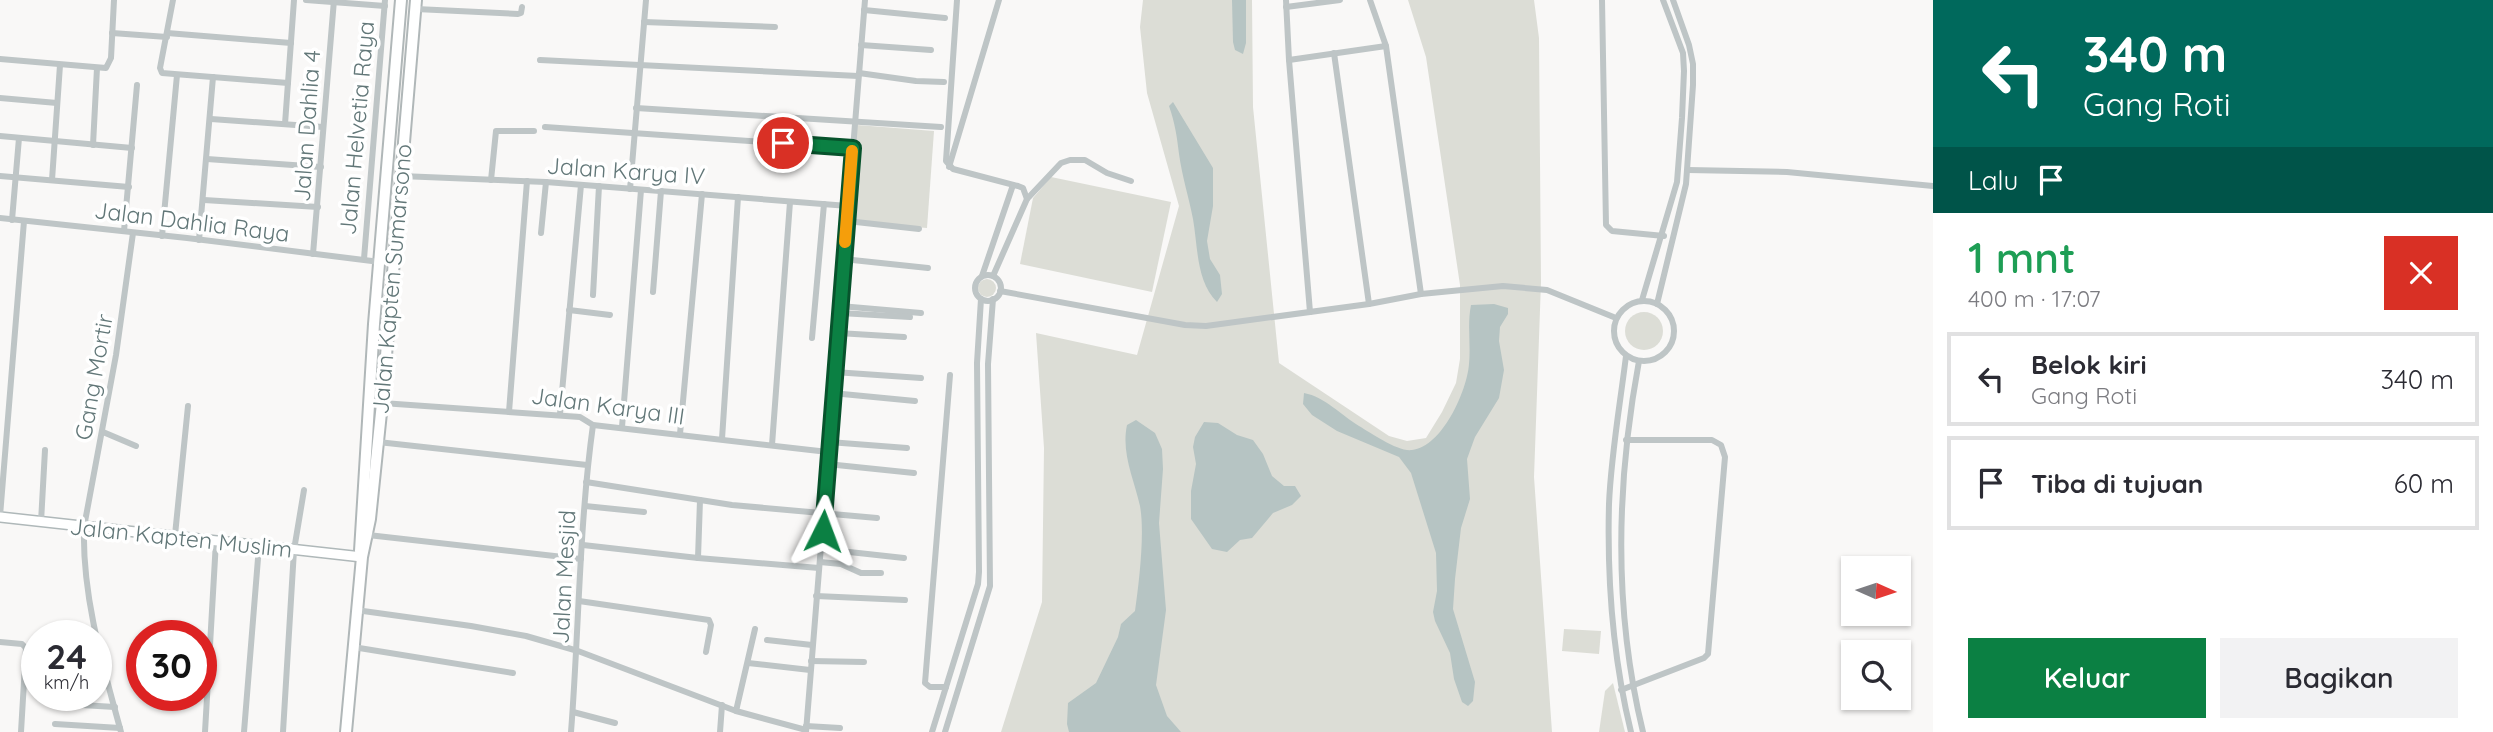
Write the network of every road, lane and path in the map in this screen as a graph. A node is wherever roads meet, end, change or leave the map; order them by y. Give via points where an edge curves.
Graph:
1 (114, 0) edge
2 (173, 0) edge
3 (294, 0) edge
4 (306, 0) edge
5 (401, 0) edge
6 (646, 0) edge
7 (864, 0) edge
8 (957, 0) edge
9 (999, 0) edge
10 (1340, 0) edge
11 (1370, 0) edge
12 (1602, 0) edge
13 (1663, 0) edge
14 (1673, 0) edge
15 (334, 1) edge
16 (385, 3) edge
17 (1286, 3) edge
18 (416, 4) edge
19 (522, 7) dead end
20 (864, 10) junction
21 (945, 18) dead end
22 (644, 22) junction
23 (775, 27) dead end
24 (112, 33) junction
25 (167, 35) junction
26 (290, 43) junction
27 (861, 45) junction
28 (1386, 46) junction
29 (931, 50) dead end
30 (1334, 53) junction
31 (0, 59) edge
32 (540, 60) dead end
33 (1289, 60) junction
34 (60, 65) junction
35 (640, 66) junction
36 (97, 68) junction
37 (177, 75) junction
38 (859, 75) junction
39 (213, 77) junction
40 (944, 82) dead end
41 (288, 83) junction
42 (137, 85) dead end
43 (0, 98) edge
44 (57, 103) junction
45 (636, 108) junction
46 (211, 118) junction
47 (855, 123) junction
48 (285, 124) junction
49 (323, 127) junction
50 (545, 127) dead end
51 (941, 127) dead end
52 (534, 131) dead end
53 (634, 133) junction
54 (0, 136) edge
55 (19, 138) junction
56 (55, 141) junction
57 (93, 145) junction
58 (132, 148) junction
59 (853, 148) junction
60 (207, 159) junction
61 (321, 167) junction
62 (949, 167) junction
63 (1688, 170) junction
64 (0, 176) edge
65 (401, 176) junction
66 (16, 177) junction
67 (52, 180) junction
68 (491, 180) junction
69 (527, 181) junction
70 (1131, 181) dead end
71 (546, 182) junction
72 (581, 185) junction
73 (1013, 185) junction
74 (599, 186) junction
75 (1933, 186) edge
76 (129, 187) junction
77 (630, 189) junction
78 (640, 190) junction
79 (661, 191) junction
80 (702, 194) junction
81 (738, 197) junction
82 (1027, 199) junction
83 (204, 200) junction
84 (790, 202) junction
85 (824, 204) junction
86 (848, 206) junction
87 (318, 207) junction
88 (0, 218) edge
89 (12, 220) junction
90 (24, 221) junction
91 (846, 222) junction
92 (919, 229) dead end
93 (124, 231) junction
94 (133, 233) junction
95 (541, 233) dead end
96 (162, 236) junction
97 (1663, 236) junction
98 (1673, 236) junction
99 (199, 240) junction
100 (313, 254) junction
101 (364, 259) junction
102 (843, 259) junction
103 (380, 262) junction
104 (928, 268) dead end
105 (982, 276) junction
106 (993, 276) junction
107 (1000, 290) junction
108 (653, 292) dead end
109 (1422, 294) junction
110 (593, 295) dead end
111 (981, 299) junction
112 (993, 299) junction
113 (1642, 300) junction
114 (1369, 304) junction
115 (1657, 304) junction
116 (569, 310) junction
117 (840, 310) junction
118 (1310, 312) junction
119 (921, 313) dead end
120 (610, 315) dead end
121 (910, 317) dead end
122 (1616, 318) junction
123 (838, 333) junction
124 (904, 337) dead end
125 (812, 338) dead end
126 (1626, 356) junction
127 (1639, 360) junction
128 (834, 372) junction
129 (950, 375) dead end
130 (921, 378) dead end
131 (832, 393) junction
132 (915, 401) dead end
133 (382, 403) junction
134 (188, 406) dead end
135 (509, 412) junction
136 (560, 414) junction
137 (593, 425) junction
138 (622, 427) junction
139 (103, 432) junction
140 (680, 434) junction
141 (722, 439) junction
142 (1626, 440) junction
143 (378, 442) junction
144 (829, 442) junction
145 (772, 445) junction
146 (136, 446) dead end
147 (906, 448) dead end
148 (45, 450) dead end
149 (828, 452) junction
150 (827, 464) junction
151 (587, 465) junction
152 (978, 472) junction
153 (989, 472) junction
154 (914, 473) dead end
155 (586, 482) junction
156 (304, 490) dead end
157 (700, 500) junction
158 (585, 506) junction
159 (644, 512) dead end
160 (824, 512) junction
161 (0, 516) edge
162 (877, 518) dead end
163 (41, 522) junction
164 (84, 527) junction
165 (175, 535) junction
166 (368, 535) junction
167 (216, 541) junction
168 (583, 545) junction
169 (259, 546) junction
170 (822, 549) junction
171 (294, 550) junction
172 (362, 557) junction
173 (698, 558) junction
174 (904, 558) dead end
175 (581, 559) junction
176 (820, 565) junction
177 (881, 573) dead end
178 (816, 596) junction
179 (905, 600) dead end
180 (579, 601) junction
181 (356, 610) junction
182 (755, 629) dead end
183 (767, 640) dead end
184 (0, 642) edge
185 (959, 644) junction
186 (812, 645) junction
187 (353, 647) junction
188 (969, 649) junction
189 (578, 650) junction
190 (705, 652) dead end
191 (811, 661) junction
192 (864, 662) dead end
193 (748, 663) junction
194 (810, 670) junction
195 (513, 673) dead end
196 (1632, 686) junction
197 (946, 687) junction
198 (1621, 690) junction
199 (722, 705) junction
200 (112, 707) edge
201 (115, 707) junction
202 (736, 710) junction
203 (573, 712) junction
204 (615, 723) dead end
205 (55, 724) dead end
206 (839, 728) dead end
207 (806, 729) edge
208 (120, 730) edge
209 (21, 732) edge
210 (205, 732) edge
211 (244, 732) edge
212 (284, 732) edge
213 (346, 732) edge
214 (571, 732) edge
215 (720, 732) edge
216 (932, 732) edge
217 (945, 732) edge
218 (1631, 732) edge
219 (1643, 732) edge

1 - 24 street
2 - 25 street
3 - 26 street
4 - 15 street
5 - 103 highway, Jalan Kapten Sumarsono
6 - 22 street
7 - 20 street
8 - 62 street via 945,155
9 - 62 street
10 - 17 street
11 - 28 street
12 - 97 street via 1606,225 1612,231
13 - 97 street via 1683,53 1684,71 1677,182
14 - 63 street via 1693,64
15 - 16 street
15 - 49 street, Jalan Dahlia 4
16 - 101 street, Jalan Helvetia Raya
17 - 33 street
18 - 19 street via 517,14
18 - 65 highway, Jalan Kapten Sumarsono
20 - 21 street
20 - 27 street
22 - 23 street
22 - 35 street
24 - 25 street
24 - 36 street via 110,63
25 - 26 street
25 - 37 street via 160,72
26 - 41 street
27 - 29 street
27 - 38 street
28 - 30 street
28 - 109 street
30 - 33 street
30 - 114 street
31 - 34 street
32 - 35 street
33 - 118 street
34 - 36 street
34 - 44 street
35 - 38 street
35 - 45 street
36 - 57 street
37 - 39 street
37 - 96 street
38 - 40 street
38 - 47 street
39 - 41 street
39 - 46 street
41 - 48 street
42 - 58 street
43 - 44 street
44 - 56 street
45 - 47 street
45 - 53 street
46 - 48 street
46 - 60 street
47 - 51 street
47 - 59 street
48 - 49 street
49 - 61 street, Jalan Dahlia 4
50 - 53 street
52 - 68 street via 497,131
53 - 59 street
53 - 77 street
54 - 55 street
55 - 56 street
55 - 66 street
56 - 57 street
56 - 67 street
57 - 58 street
58 - 76 street
59 - 86 street
60 - 61 street
60 - 83 street
61 - 87 street, Jalan Dahlia 4
62 - 73 street
63 - 75 street via 1787,172
63 - 98 street
64 - 66 street
65 - 68 street, Jalan Karya IV
65 - 133 highway, Jalan Kapten Sumarsono
66 - 67 street
66 - 89 street
67 - 76 street
68 - 69 street, Jalan Karya IV
69 - 71 street, Jalan Karya IV
69 - 135 street
70 - 82 street via 1087,161 1070,160 1061,163
71 - 72 street, Jalan Karya IV
71 - 95 street
72 - 74 street, Jalan Karya IV
72 - 116 street
73 - 82 street via 1023,188
73 - 105 street
74 - 77 street, Jalan Karya IV
74 - 110 street
76 - 93 street
77 - 78 street, Jalan Karya IV
78 - 79 street, Jalan Karya IV
78 - 138 street
79 - 80 street, Jalan Karya IV
79 - 108 street
80 - 81 street, Jalan Karya IV
80 - 140 street
81 - 84 street, Jalan Karya IV
81 - 141 street
82 - 106 street
83 - 87 street
83 - 99 street
84 - 85 street, Jalan Karya IV
84 - 145 street
85 - 86 street, Jalan Karya IV
85 - 125 street
86 - 91 street
87 - 100 street, Jalan Dahlia 4
88 - 89 street, Jalan Dahlia Raya
89 - 90 street, Jalan Dahlia Raya
90 - 93 street, Jalan Dahlia Raya
90 - 161 street
91 - 92 street
91 - 102 street
93 - 94 street, Jalan Dahlia Raya
94 - 96 street, Jalan Dahlia Raya
94 - 139 street, Gang Mortir
96 - 99 street, Jalan Dahlia Raya
97 - 98 street
97 - 113 street
98 - 115 street
99 - 100 street, Jalan Dahlia Raya
100 - 101 street, Jalan Dahlia Raya
101 - 103 street, Jalan Dahlia Raya
102 - 104 street
102 - 117 street
103 - 172 highway, Jalan Kapten Sumarsono via 359,547
105 - 106 street
105 - 111 street via 975,289
106 - 107 street
107 - 112 street
107 - 118 street via 1185,325
109 - 114 street
109 - 122 street via 1503,286 1539,289
111 - 112 street
111 - 152 street
112 - 153 street
113 - 115 street
113 - 122 street via 1625,307
114 - 118 street
115 - 127 street via 1671,317 1672,342 1659,357
116 - 120 street
116 - 136 street
117 - 119 street
117 - 121 street
117 - 123 street
122 - 126 street via 1614,336
123 - 124 street
123 - 128 street
126 - 127 street
126 - 198 street via 1609,502 1609,573
127 - 142 street
128 - 130 street
128 - 131 street
129 - 197 street via 925,683
131 - 132 street
131 - 144 street
133 - 135 street, Jalan Karya III
133 - 143 highway, Jalan Kapten Sumarsono
134 - 165 street
135 - 136 street, Jalan Karya III
136 - 137 street, Jalan Karya III via 580,416
137 - 138 street, Jalan Karya III
137 - 151 street, Jalan Mesjid
138 - 140 street, Jalan Karya III
139 - 146 street
139 - 164 street, Gang Mortir
140 - 141 street, Jalan Karya III
141 - 145 street, Jalan Karya III
142 - 196 street via 1620,564
142 - 196 street via 1712,440 1721,444 1725,457 1708,654
143 - 151 street
143 - 166 highway, Jalan Kapten Sumarsono
144 - 147 street
144 - 149 street
145 - 149 street, Jalan Karya III
148 - 163 street
149 - 150 street
150 - 154 street
150 - 160 street
151 - 155 street, Jalan Mesjid
152 - 153 street
152 - 185 street via 978,584
153 - 188 street via 990,586
155 - 157 street
155 - 158 street, Jalan Mesjid
156 - 171 street
157 - 160 street
157 - 173 street
158 - 159 street
158 - 168 street, Jalan Mesjid
160 - 162 street
160 - 170 street
161 - 163 street, Jalan Kapten Muslim
163 - 164 street, Jalan Kapten Muslim
164 - 165 street, Jalan Kapten Muslim
164 - 201 street via 86,586
165 - 167 street, Jalan Kapten Muslim
166 - 172 highway, Jalan Kapten Sumarsono
166 - 175 street
167 - 169 street, Jalan Kapten Muslim
167 - 210 street
168 - 173 street
168 - 175 street, Jalan Mesjid
169 - 171 street, Jalan Kapten Muslim
169 - 211 street
170 - 174 street
170 - 176 street
171 - 172 street, Jalan Kapten Muslim
171 - 212 street
172 - 181 highway, Jalan Kapten Sumarsono
173 - 176 street
175 - 180 street, Jalan Mesjid
176 - 177 street via 841,564 861,573
176 - 178 street
178 - 179 street
178 - 186 street
180 - 189 street, Jalan Mesjid
180 - 190 street via 709,620
181 - 187 highway, Jalan Kapten Sumarsono
181 - 189 street via 471,626
182 - 193 street
183 - 186 street
184 - 209 street via 26,648
185 - 188 street
185 - 197 street
186 - 191 street
187 - 195 street
187 - 213 highway, Jalan Kapten Sumarsono
188 - 217 street
189 - 199 street
189 - 203 street, Jalan Mesjid
191 - 192 street
191 - 194 street
193 - 194 street
193 - 202 street
194 - 207 street
196 - 198 street
196 - 219 street
197 - 216 street
198 - 218 street
199 - 202 street
199 - 215 street
200 - 201 street
201 - 208 street
202 - 207 street
203 - 204 street
203 - 214 street, Jalan Mesjid
205 - 208 street
206 - 207 street

